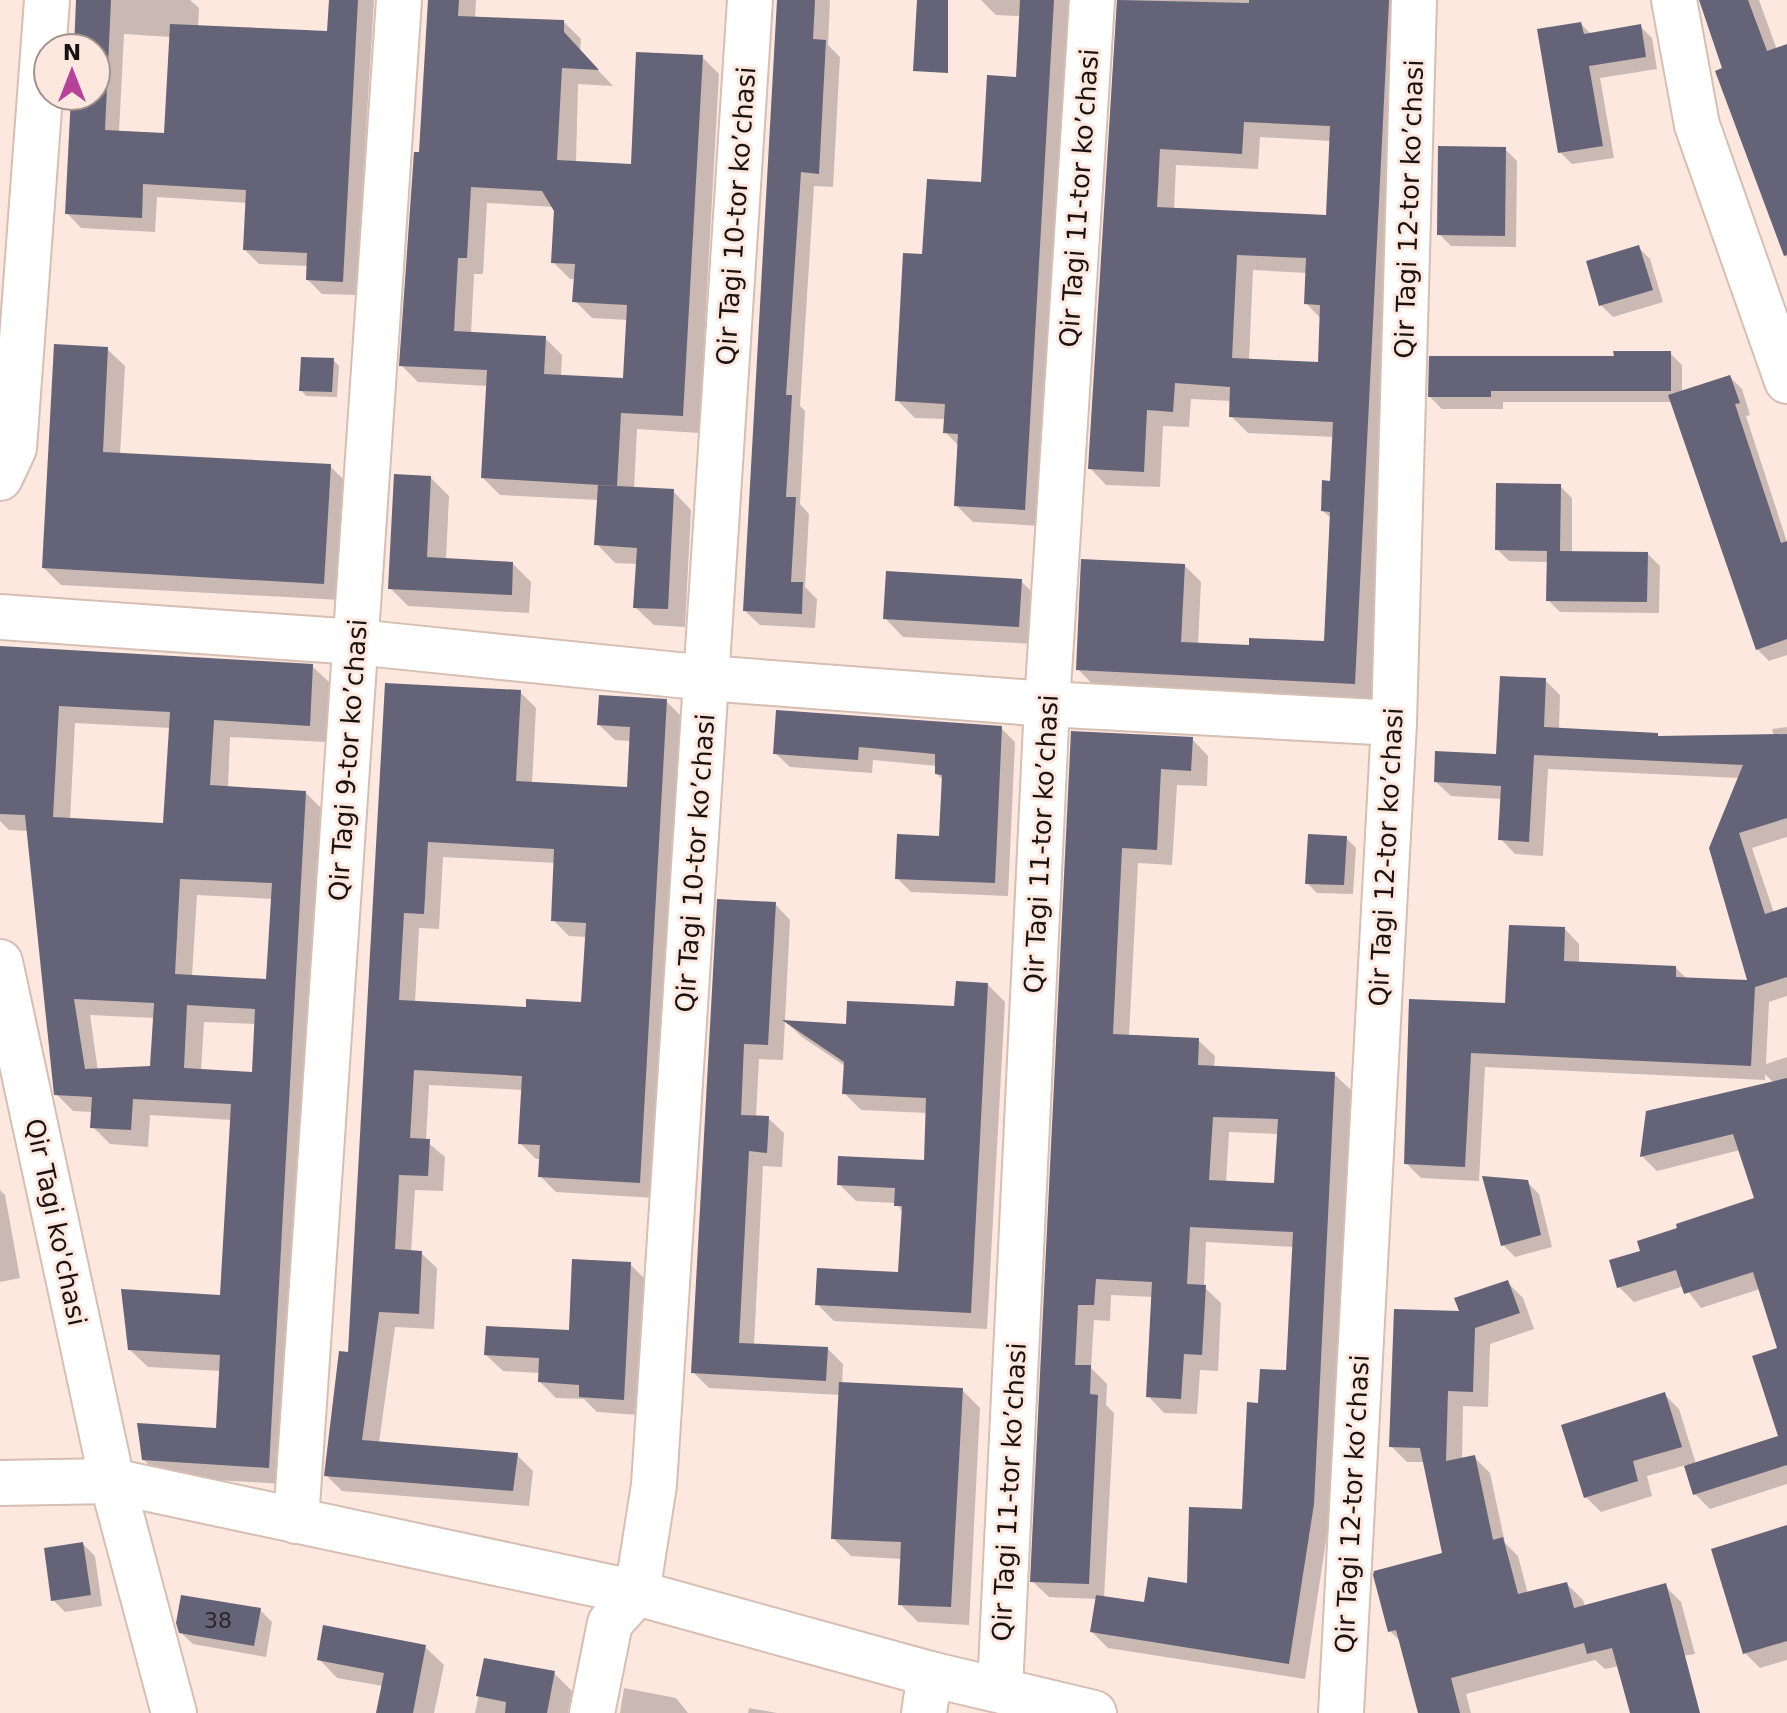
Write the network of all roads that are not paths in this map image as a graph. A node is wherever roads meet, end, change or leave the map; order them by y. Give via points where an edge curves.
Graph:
1 (47, 0) edge
2 (399, 0) edge
3 (750, 0) edge
4 (1092, 0) edge
5 (1414, 0) edge
6 (1674, 0) edge
7 (1787, 381) edge
8 (0, 478) edge
9 (0, 617) edge
10 (356, 642) junction
11 (707, 678) junction
12 (1047, 704) junction
13 (1394, 723) junction
14 (0, 962) edge
15 (112, 1481) junction
16 (0, 1483) edge
17 (296, 1521) junction
18 (637, 1593) junction
19 (1000, 1689) junction
20 (927, 1694) edge
21 (174, 1713) edge
22 (592, 1713) edge
23 (1094, 1713) edge
24 (1341, 1713) edge

1 - 8 street via 14,448
2 - 10 street, Qir Tagi 9-tor koʼchasi
3 - 11 street, Qir Tagi 10-tor koʼchasi
4 - 12 street, Qir Tagi 11-tor koʼchasi
5 - 13 street, Qir Tagi 12-tor koʼchasi
6 - 7 street via 1697,125
9 - 10 street
10 - 11 street
10 - 17 street, Qir Tagi 9-tor koʼchasi
11 - 12 street
11 - 18 street, Qir Tagi 10-tor koʼchasi via 654,1485
12 - 13 street
12 - 19 street, Qir Tagi 11-tor koʼchasi
13 - 24 street, Qir Tagi 12-tor koʼchasi
14 - 15 street, Qir Tagi ko'chasi
15 - 16 street
15 - 17 street
15 - 21 street, Qir Tagi ko'chasi
17 - 18 street
18 - 20 street
18 - 22 street via 610,1623
19 - 20 street
19 - 23 street

